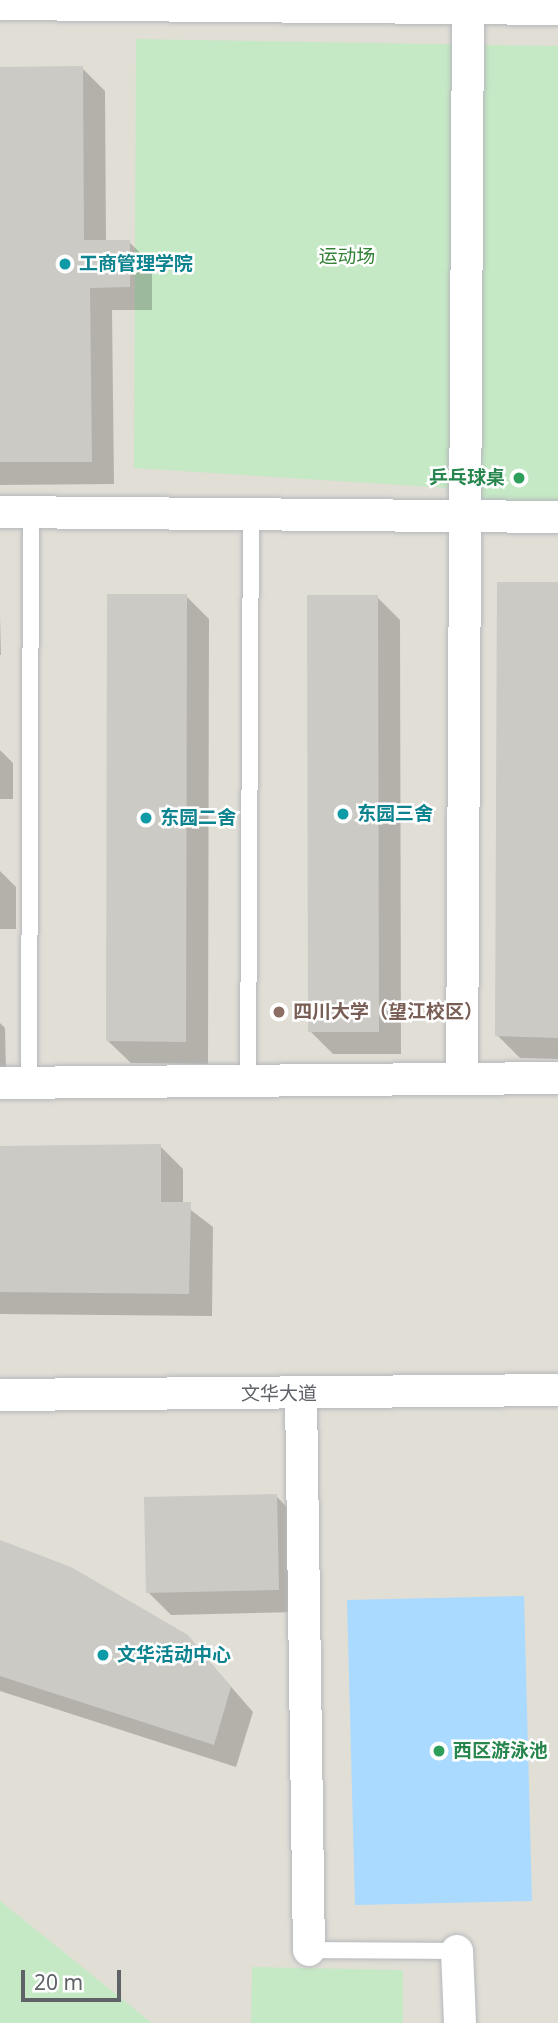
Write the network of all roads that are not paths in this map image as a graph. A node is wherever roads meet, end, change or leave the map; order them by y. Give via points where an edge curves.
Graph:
1 (0, 4) edge
2 (468, 4) edge
3 (558, 9) edge
4 (0, 512) edge
5 (31, 512) junction
6 (251, 516) junction
7 (467, 516) junction
8 (558, 517) edge
9 (558, 1078) edge
10 (461, 1079) junction
11 (248, 1080) junction
12 (14, 1083) edge
13 (558, 1390) edge
14 (301, 1394) junction
15 (0, 1395) edge
16 (309, 1951) joint
17 (457, 1951) joint
18 (460, 2023) edge

1 - 2 street
2 - 3 street
2 - 7 street
4 - 5 street
5 - 6 street
5 - 12 lane
6 - 7 street
6 - 11 lane
7 - 8 street
7 - 10 street
9 - 10 street
10 - 11 street
11 - 12 street
13 - 14 street, 文华大道
14 - 15 street, 文华大道
14 - 16 street
16 - 17 lane
17 - 18 street

